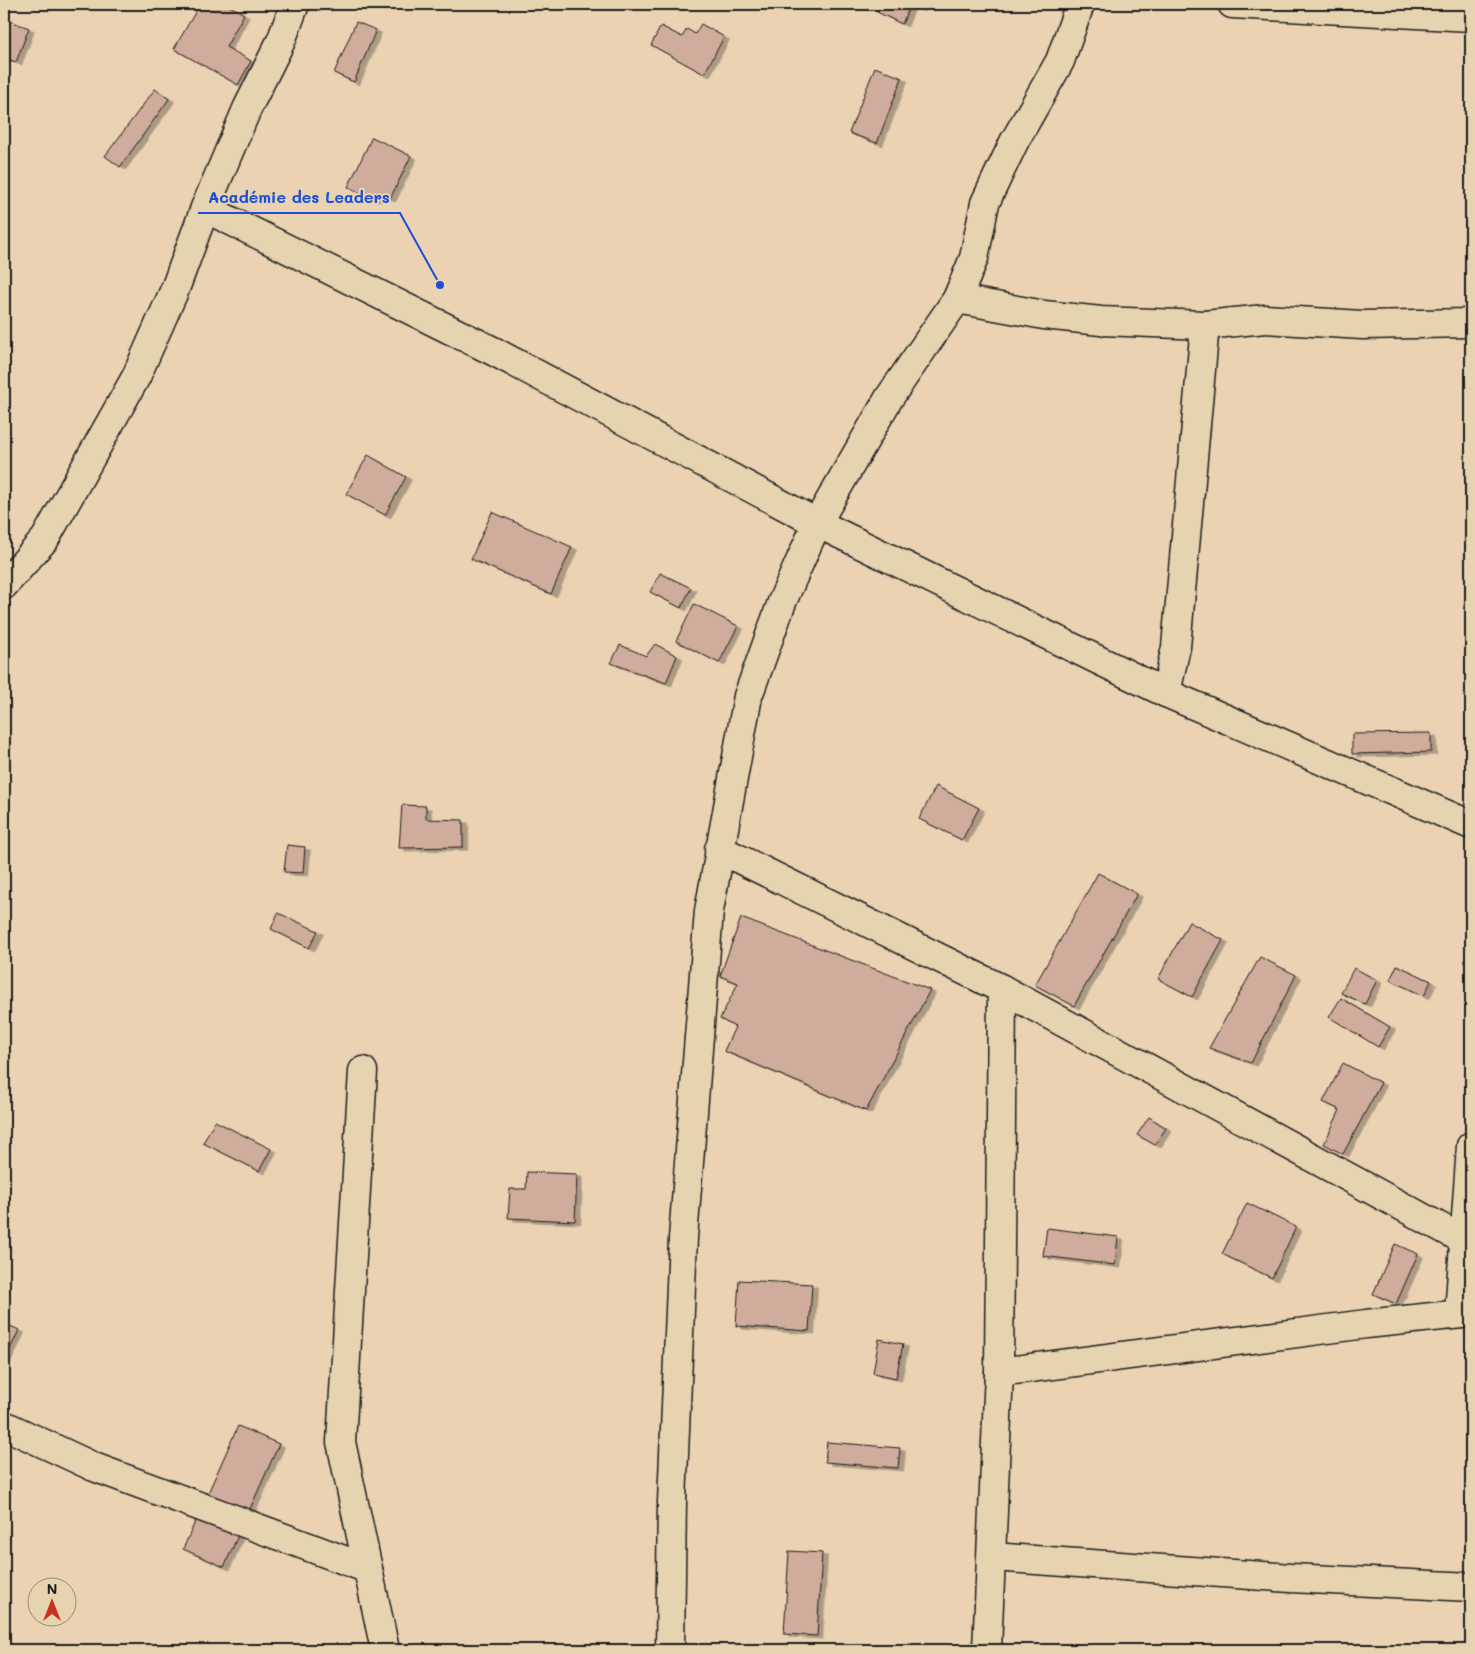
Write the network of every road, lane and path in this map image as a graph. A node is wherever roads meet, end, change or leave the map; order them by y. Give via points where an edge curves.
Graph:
1 (295, 4) edge
2 (1080, 4) edge
3 (1232, 4) edge
4 (1471, 17) edge
5 (205, 208) junction
6 (958, 299) junction
7 (1471, 323) edge
8 (1206, 325) junction
9 (817, 523) junction
10 (4, 585) edge
11 (1166, 693) junction
12 (1471, 825) edge
13 (719, 849) junction
14 (1002, 989) junction
15 (363, 1071) dead end
16 (1471, 1146) edge
17 (1464, 1240) junction
18 (1465, 1313) edge
19 (999, 1372) junction
20 (4, 1425) edge
21 (993, 1556) junction
22 (368, 1569) junction
23 (1471, 1587) edge
24 (385, 1650) edge
25 (670, 1650) edge
26 (988, 1650) edge

1 - 5 street
2 - 6 street via 1060,61 1014,142 985,203 974,258
3 - 4 street
5 - 9 street via 493,351
5 - 10 street via 176,288 136,377 46,539
6 - 8 street via 1044,315 1101,321
6 - 9 street via 889,398
7 - 8 street via 1362,325 1265,319
8 - 11 street via 1176,647
9 - 11 street
9 - 13 street via 782,602 748,696
11 - 12 street
13 - 14 street
13 - 25 street via 700,1001 683,1238 672,1502
14 - 17 street
14 - 19 street
15 - 22 street via 341,1442
16 - 17 street
17 - 18 street
18 - 19 street
19 - 21 street
20 - 22 street via 94,1467
21 - 23 street via 1291,1578
21 - 26 street
22 - 24 street

